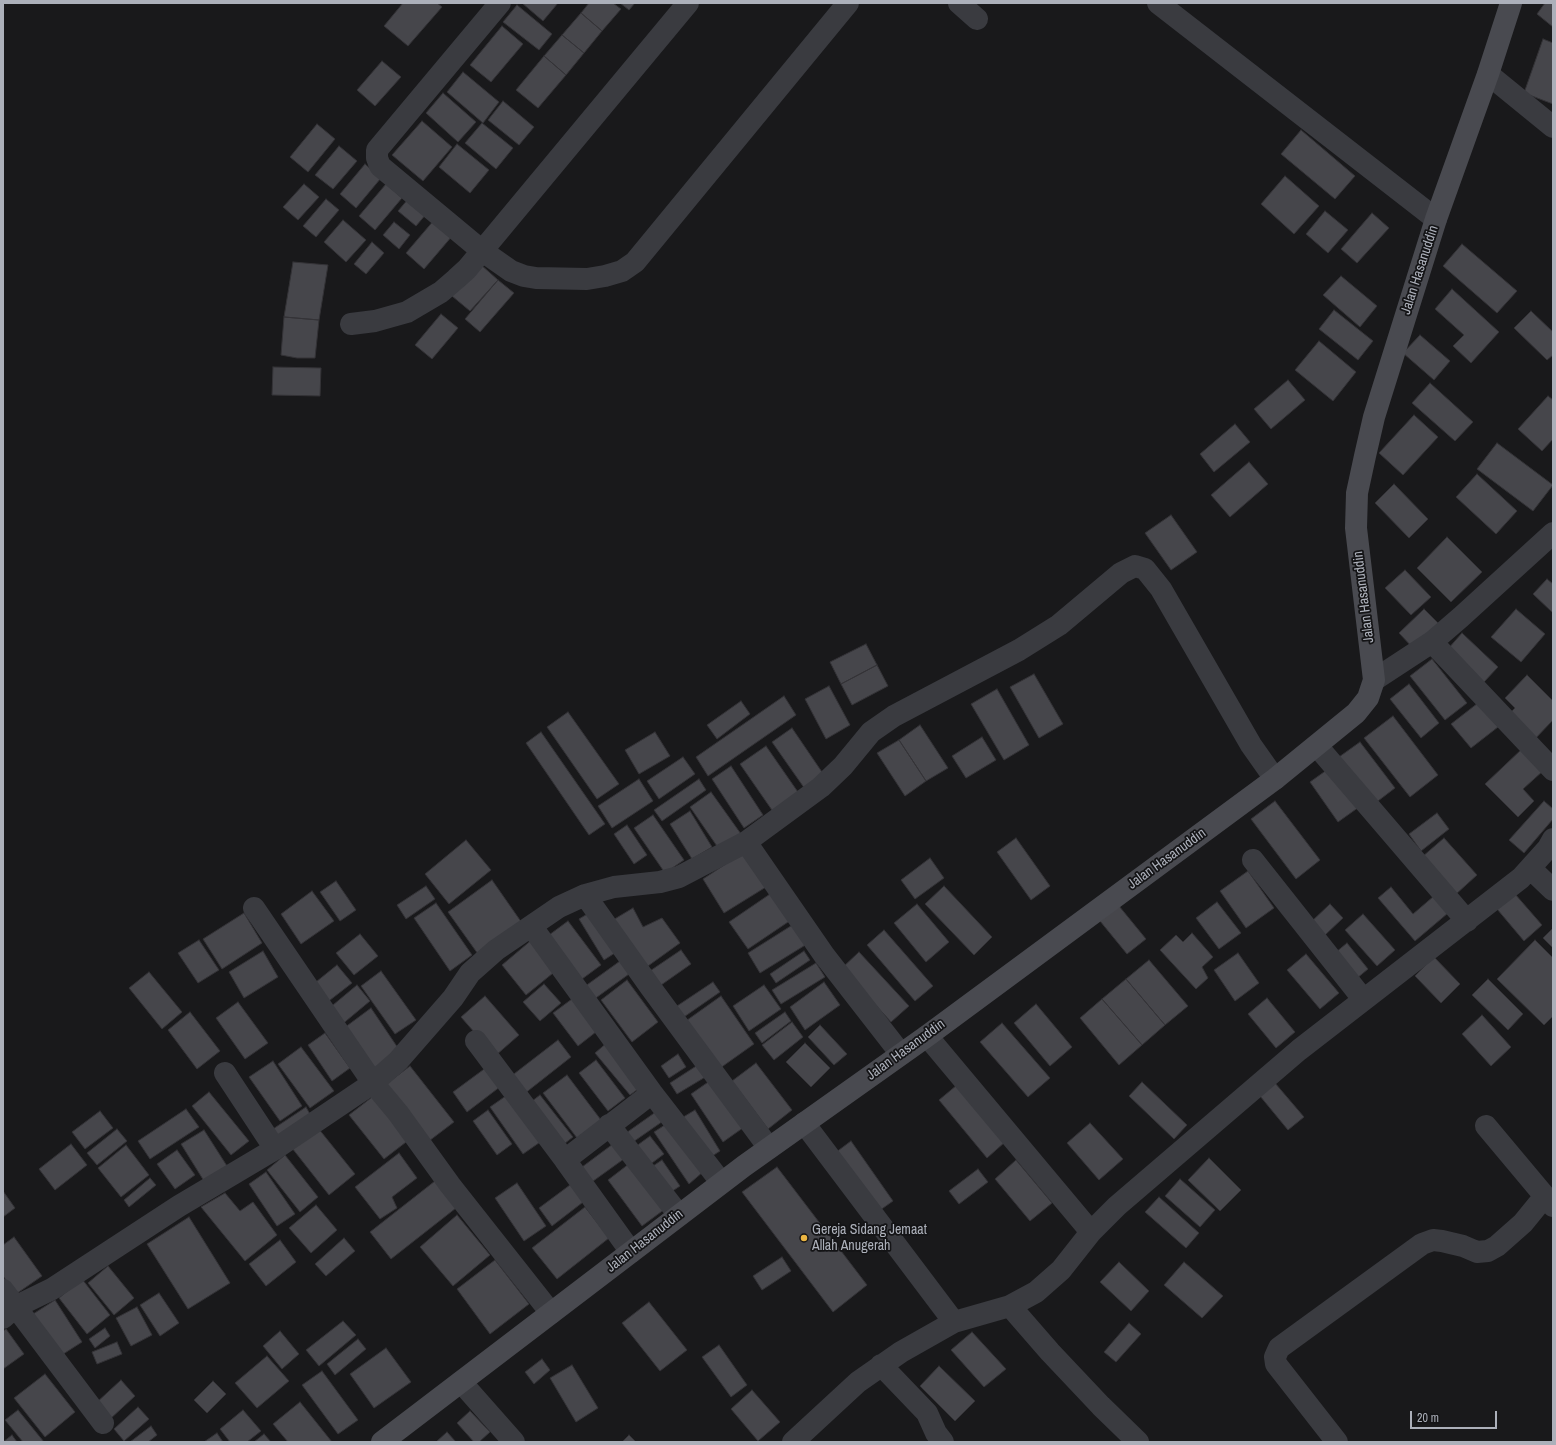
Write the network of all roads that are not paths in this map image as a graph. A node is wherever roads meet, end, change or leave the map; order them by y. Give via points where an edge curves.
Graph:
1 (500, 3) edge
2 (688, 3) edge
3 (848, 3) edge
4 (959, 3) edge
5 (1158, 3) edge
6 (1511, 3) edge
7 (978, 19) dead end
8 (1488, 74) junction
9 (1553, 127) edge
10 (1436, 219) junction
11 (481, 250) junction
12 (351, 324) dead end
13 (1553, 533) edge
14 (1432, 642) junction
15 (1374, 680) junction
16 (1317, 746) junction
17 (1553, 770) edge
18 (1275, 779) junction
19 (1553, 839) edge
20 (746, 842) junction
21 (1253, 860) dead end
22 (1530, 868) junction
23 (1553, 890) edge
24 (585, 895) junction
25 (254, 908) dead end
26 (1467, 921) junction
27 (532, 927) junction
28 (1363, 999) junction
29 (927, 1036) junction
30 (476, 1041) dead end
31 (901, 1054) junction
32 (225, 1073) dead end
33 (373, 1083) junction
34 (652, 1093) junction
35 (804, 1123) junction
36 (609, 1125) junction
37 (1486, 1126) dead end
38 (769, 1148) junction
39 (275, 1149) junction
40 (565, 1160) junction
41 (721, 1182) junction
42 (1549, 1201) edge
43 (679, 1215) junction
44 (1091, 1232) junction
45 (631, 1252) junction
46 (7, 1305) edge
47 (1010, 1306) junction
48 (551, 1313) junction
49 (954, 1322) junction
50 (881, 1365) junction
51 (461, 1382) junction
52 (103, 1423) dead end
53 (382, 1442) edge
54 (514, 1442) edge
55 (793, 1442) edge
56 (944, 1442) edge
57 (1138, 1442) edge
58 (1337, 1442) edge

1 - 11 street via 377,150 380,166
2 - 11 street
3 - 11 street via 635,262 622,271 587,279 536,278 511,271
4 - 7 street
5 - 10 street
6 - 8 main road, Jalan Hasanuddin
8 - 9 street
8 - 10 main road, Jalan Hasanuddin
10 - 15 main road, Jalan Hasanuddin via 1374,417 1357,493 1356,528
11 - 12 street via 467,269 441,292 407,312 375,321
13 - 14 street
14 - 15 street
14 - 17 street
15 - 16 main road, Jalan Hasanuddin via 1368,698 1356,713
16 - 18 main road, Jalan Hasanuddin
16 - 26 street
18 - 20 street via 1251,745 1161,589 1145,569 1135,566 1121,573 1059,625 1019,650 894,716 871,732 821,787
18 - 29 main road, Jalan Hasanuddin
19 - 22 street
20 - 24 street via 680,877 614,887
20 - 31 street via 824,955
21 - 28 street
22 - 23 street
22 - 26 street
24 - 27 street via 560,907
24 - 38 street
25 - 33 street
26 - 28 street
27 - 33 street via 496,950 470,973 453,998 408,1050
27 - 34 street
28 - 44 street via 1299,1050 1117,1206
29 - 31 main road, Jalan Hasanuddin
29 - 44 street
30 - 40 street
31 - 35 main road, Jalan Hasanuddin
32 - 39 street
33 - 39 street
33 - 48 street
34 - 36 street
34 - 41 street
35 - 38 main road, Jalan Hasanuddin
35 - 49 street
36 - 40 street
36 - 43 street
37 - 42 street
38 - 41 main road, Jalan Hasanuddin
39 - 46 street via 179,1206 52,1289
40 - 45 street
41 - 43 main road, Jalan Hasanuddin
42 - 58 street via 1488,1251 1477,1252 1464,1246 1433,1240 1422,1244 1278,1348 1276,1364
43 - 45 main road, Jalan Hasanuddin
44 - 47 street via 1061,1270 1036,1292
45 - 48 main road, Jalan Hasanuddin
46 - 52 street
47 - 49 street
47 - 57 street via 1050,1352
48 - 51 main road, Jalan Hasanuddin
49 - 50 street
50 - 55 street via 858,1382
50 - 56 street via 927,1413 936,1433
51 - 53 main road, Jalan Hasanuddin
51 - 54 street

